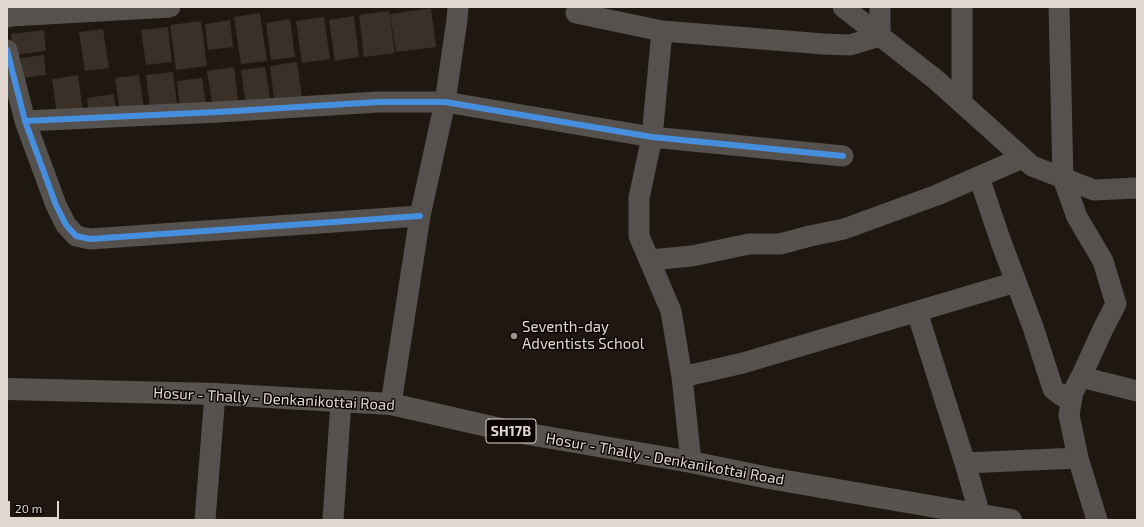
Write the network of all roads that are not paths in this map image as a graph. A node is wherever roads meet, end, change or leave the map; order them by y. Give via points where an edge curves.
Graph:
1 (170, 7) edge
2 (458, 7) edge
3 (843, 7) edge
4 (880, 7) edge
5 (962, 7) edge
6 (1059, 7) edge
7 (576, 13) dead end
8 (7, 17) edge
9 (662, 31) junction
10 (880, 36) junction
11 (7, 50) edge
12 (445, 102) junction
13 (962, 102) junction
14 (25, 121) junction
15 (652, 137) junction
16 (843, 156) dead end
17 (1022, 158) junction
18 (979, 177) junction
19 (1063, 178) junction
20 (1137, 188) edge
21 (420, 216) junction
22 (650, 260) junction
23 (1016, 282) junction
24 (917, 312) junction
25 (682, 377) junction
26 (1077, 384) junction
27 (7, 389) edge
28 (1137, 391) edge
29 (215, 394) junction
30 (341, 401) junction
31 (391, 404) junction
32 (1078, 458) junction
33 (692, 462) junction
34 (965, 463) junction
35 (980, 517) edge
36 (205, 520) edge
37 (333, 520) edge
38 (1011, 520) edge
39 (1097, 520) edge

1 - 8 street
2 - 12 street
3 - 10 street
4 - 10 street
5 - 13 street
6 - 19 street
7 - 9 street
9 - 10 street via 850,45
9 - 15 street
10 - 13 street
11 - 14 street
12 - 14 street via 378,102
12 - 15 street
12 - 21 street
13 - 17 street
14 - 21 street via 56,205 66,225 76,236 90,239
15 - 16 street
15 - 22 street via 640,198 639,236
17 - 18 street
17 - 19 street via 1032,166
18 - 22 street via 844,229 780,244 749,244 692,256
18 - 23 street
19 - 20 street via 1094,190
19 - 26 street via 1077,217 1103,262 1116,304
21 - 31 street
22 - 25 street via 671,311
23 - 24 street
23 - 26 street via 1052,389 1062,396
24 - 25 street via 743,364
24 - 34 street
25 - 33 street
26 - 28 street
26 - 32 street via 1069,415
27 - 29 main road, Hosur - Thally - Denkanikottai Road / SH17B
29 - 30 main road, Hosur - Thally - Denkanikottai Road / SH17B
29 - 36 street
30 - 31 main road, Hosur - Thally - Denkanikottai Road / SH17B
30 - 37 street
31 - 33 main road, Hosur - Thally - Denkanikottai Road / SH17B via 505,430
32 - 34 street
32 - 39 street
33 - 35 main road, Hosur - Thally - Denkanikottai Road / SH17B
34 - 35 street
35 - 38 main road, Hosur - Thally - Denkanikottai Road / SH17B

